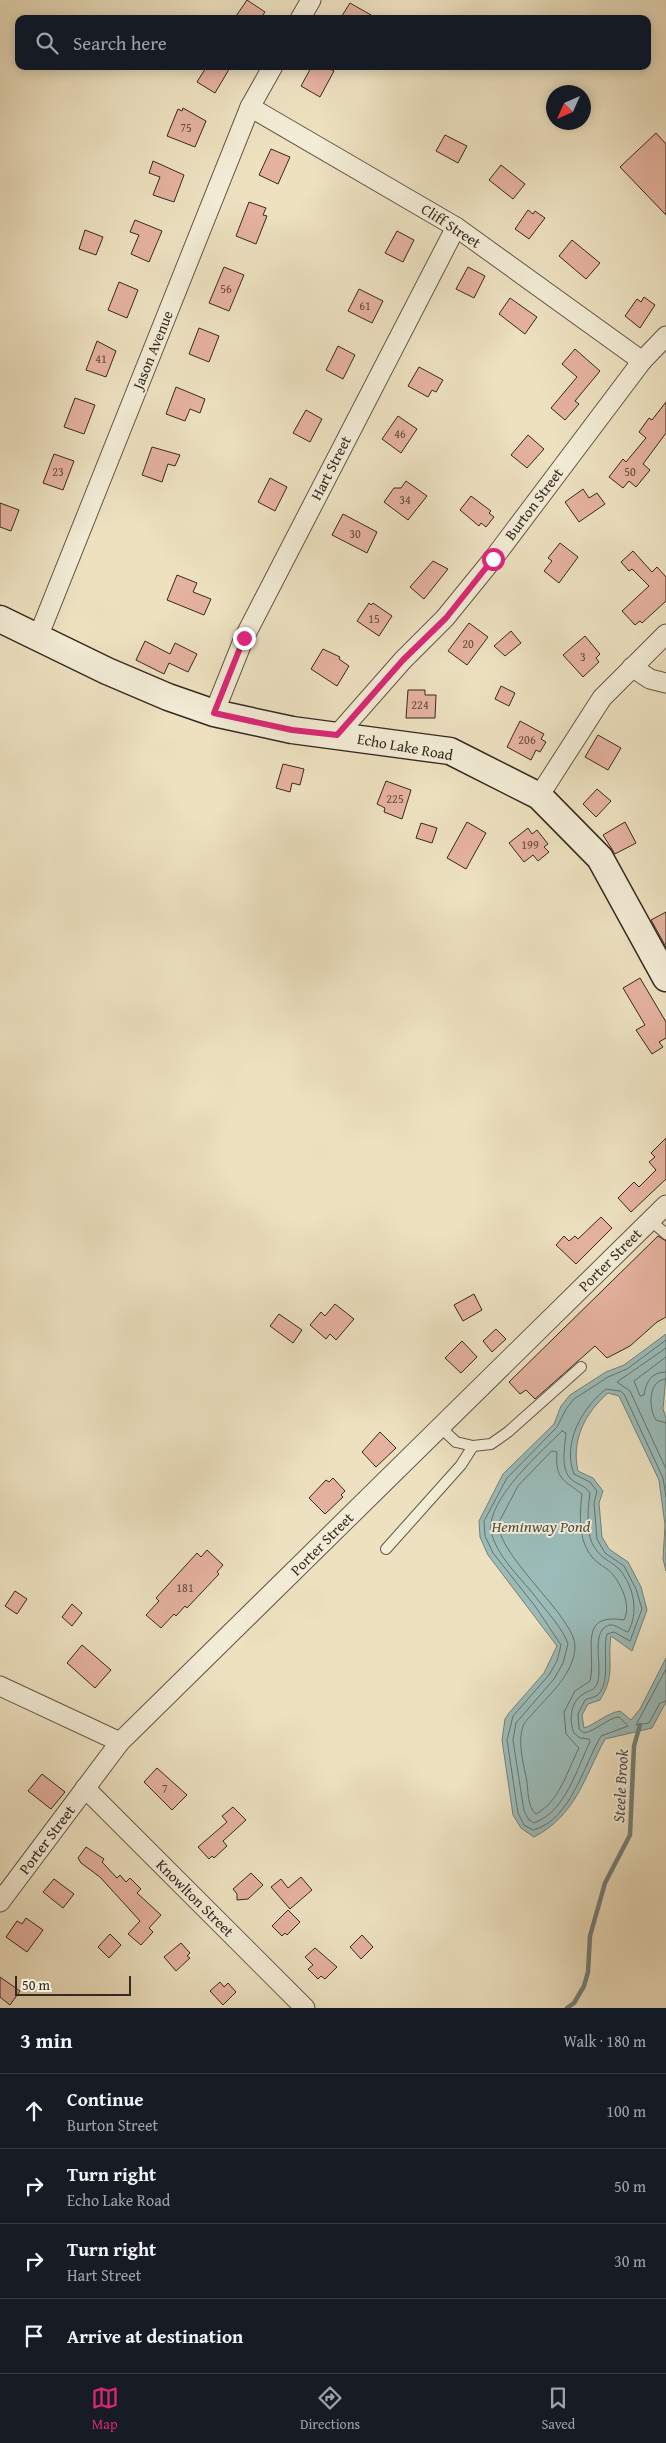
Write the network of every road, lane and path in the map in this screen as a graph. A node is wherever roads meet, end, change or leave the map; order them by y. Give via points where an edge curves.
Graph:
1 (310, 0) edge
2 (302, 15) edge
3 (271, 70) edge
4 (250, 107) junction
5 (456, 227) junction
6 (666, 336) edge
7 (642, 361) junction
8 (0, 619) edge
9 (666, 634) edge
10 (38, 637) junction
11 (632, 667) junction
12 (666, 683) edge
13 (214, 713) junction
14 (337, 735) junction
15 (539, 796) junction
16 (666, 978) edge
17 (666, 1205) edge
18 (650, 1220) junction
19 (666, 1234) edge
20 (581, 1367) dead end
21 (440, 1428) junction
22 (473, 1446) junction
23 (386, 1549) dead end
24 (0, 1686) edge
25 (120, 1742) junction
26 (85, 1788) junction
27 (0, 1902) edge
28 (305, 2008) edge

1 - 2 street
3 - 4 street, Jason Avenue
4 - 5 street, Cliff Street
4 - 10 street, Jason Avenue
5 - 7 street, Cliff Street
5 - 13 street, Hart Street via 244,638
6 - 7 street, Burton Street
7 - 14 street, Burton Street via 446,618 403,660
8 - 10 main road, Echo Lake Road
9 - 11 street
10 - 13 main road, Echo Lake Road via 159,694
11 - 12 street via 650,679
11 - 15 street via 602,698
13 - 14 main road, Echo Lake Road via 292,730
14 - 15 main road, Echo Lake Road via 450,752
15 - 16 main road, Echo Lake Road via 600,858
17 - 18 street, Porter Street
18 - 19 lane
18 - 21 street, Porter Street
20 - 22 lane via 508,1432 491,1444
21 - 22 lane via 456,1442
21 - 25 street, Porter Street
22 - 23 lane via 461,1465
24 - 25 street
25 - 26 street, Porter Street
26 - 27 street, Porter Street
26 - 28 street, Knowlton Street

